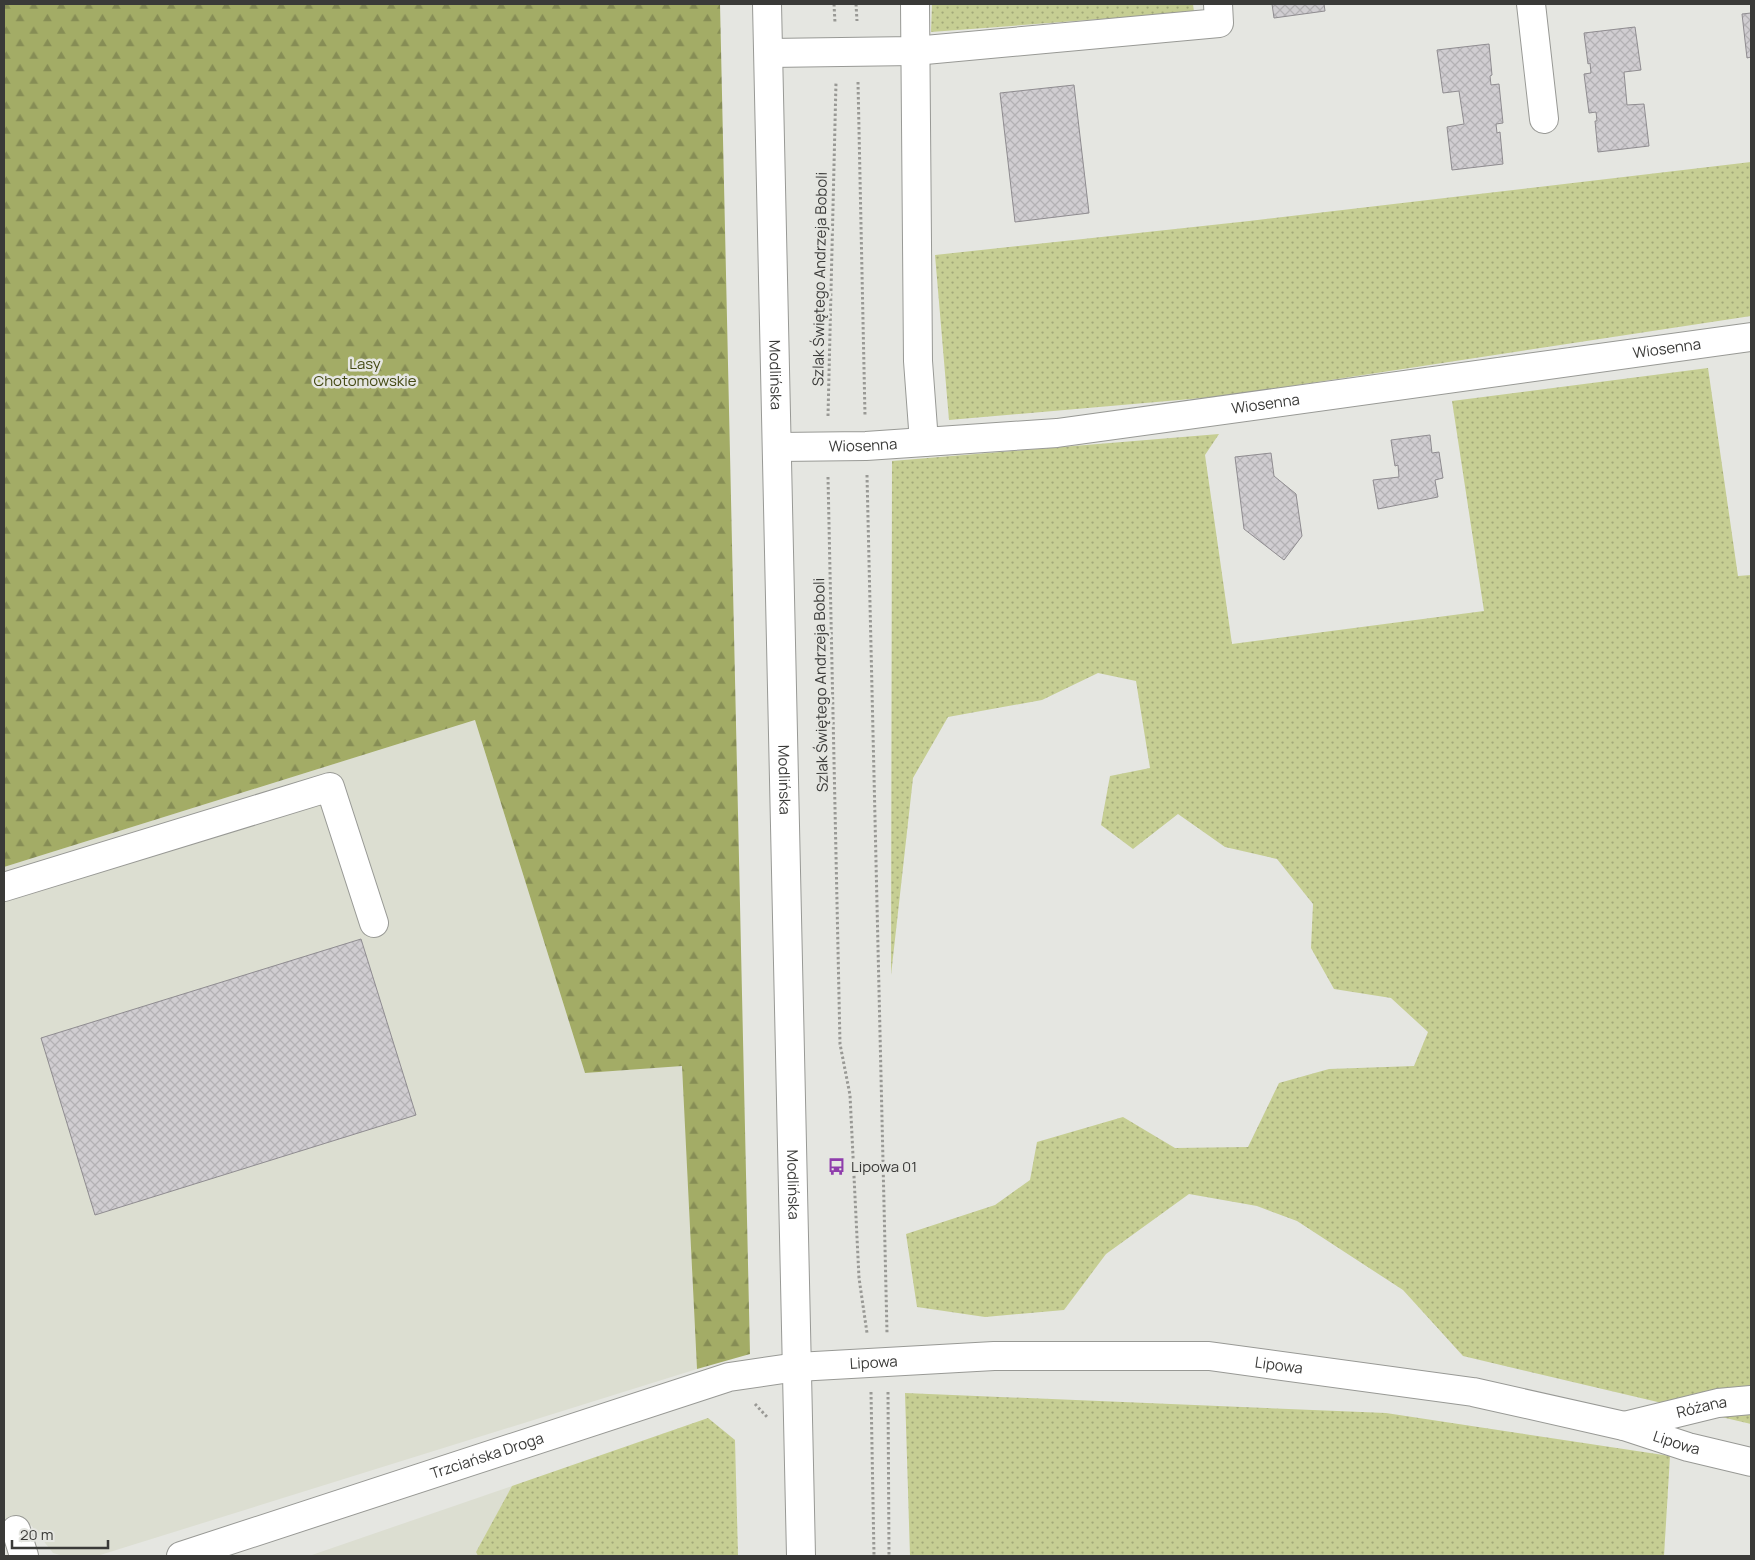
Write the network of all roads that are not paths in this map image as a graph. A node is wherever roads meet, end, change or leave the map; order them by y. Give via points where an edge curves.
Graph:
1 (767, 4) edge
2 (915, 4) edge
3 (1218, 4) edge
4 (1531, 4) edge
5 (914, 50) junction
6 (769, 53) junction
7 (1544, 119) dead end
8 (1751, 338) edge
9 (924, 442) junction
10 (778, 447) junction
11 (4, 887) edge
12 (374, 923) dead end
13 (797, 1367) junction
14 (1751, 1400) edge
15 (1624, 1426) junction
16 (1751, 1462) edge
17 (16, 1530) dead end
18 (24, 1556) edge
19 (181, 1556) edge
20 (801, 1556) edge

1 - 6 street, Modlińska
2 - 5 street
3 - 5 street via 1219,23
4 - 7 street
5 - 6 street
5 - 9 street via 918,361
6 - 10 street, Modlińska
8 - 9 street, Wiosenna via 1057,433
9 - 10 street, Wiosenna
10 - 13 street, Modlińska
11 - 12 street via 330,787
13 - 15 street, Lipowa via 994,1356 1210,1356 1473,1392
13 - 19 street, Trzciańska Droga via 729,1378
13 - 20 street, Modlińska
14 - 15 street, Różana via 1718,1403
15 - 16 street, Lipowa
17 - 18 street

